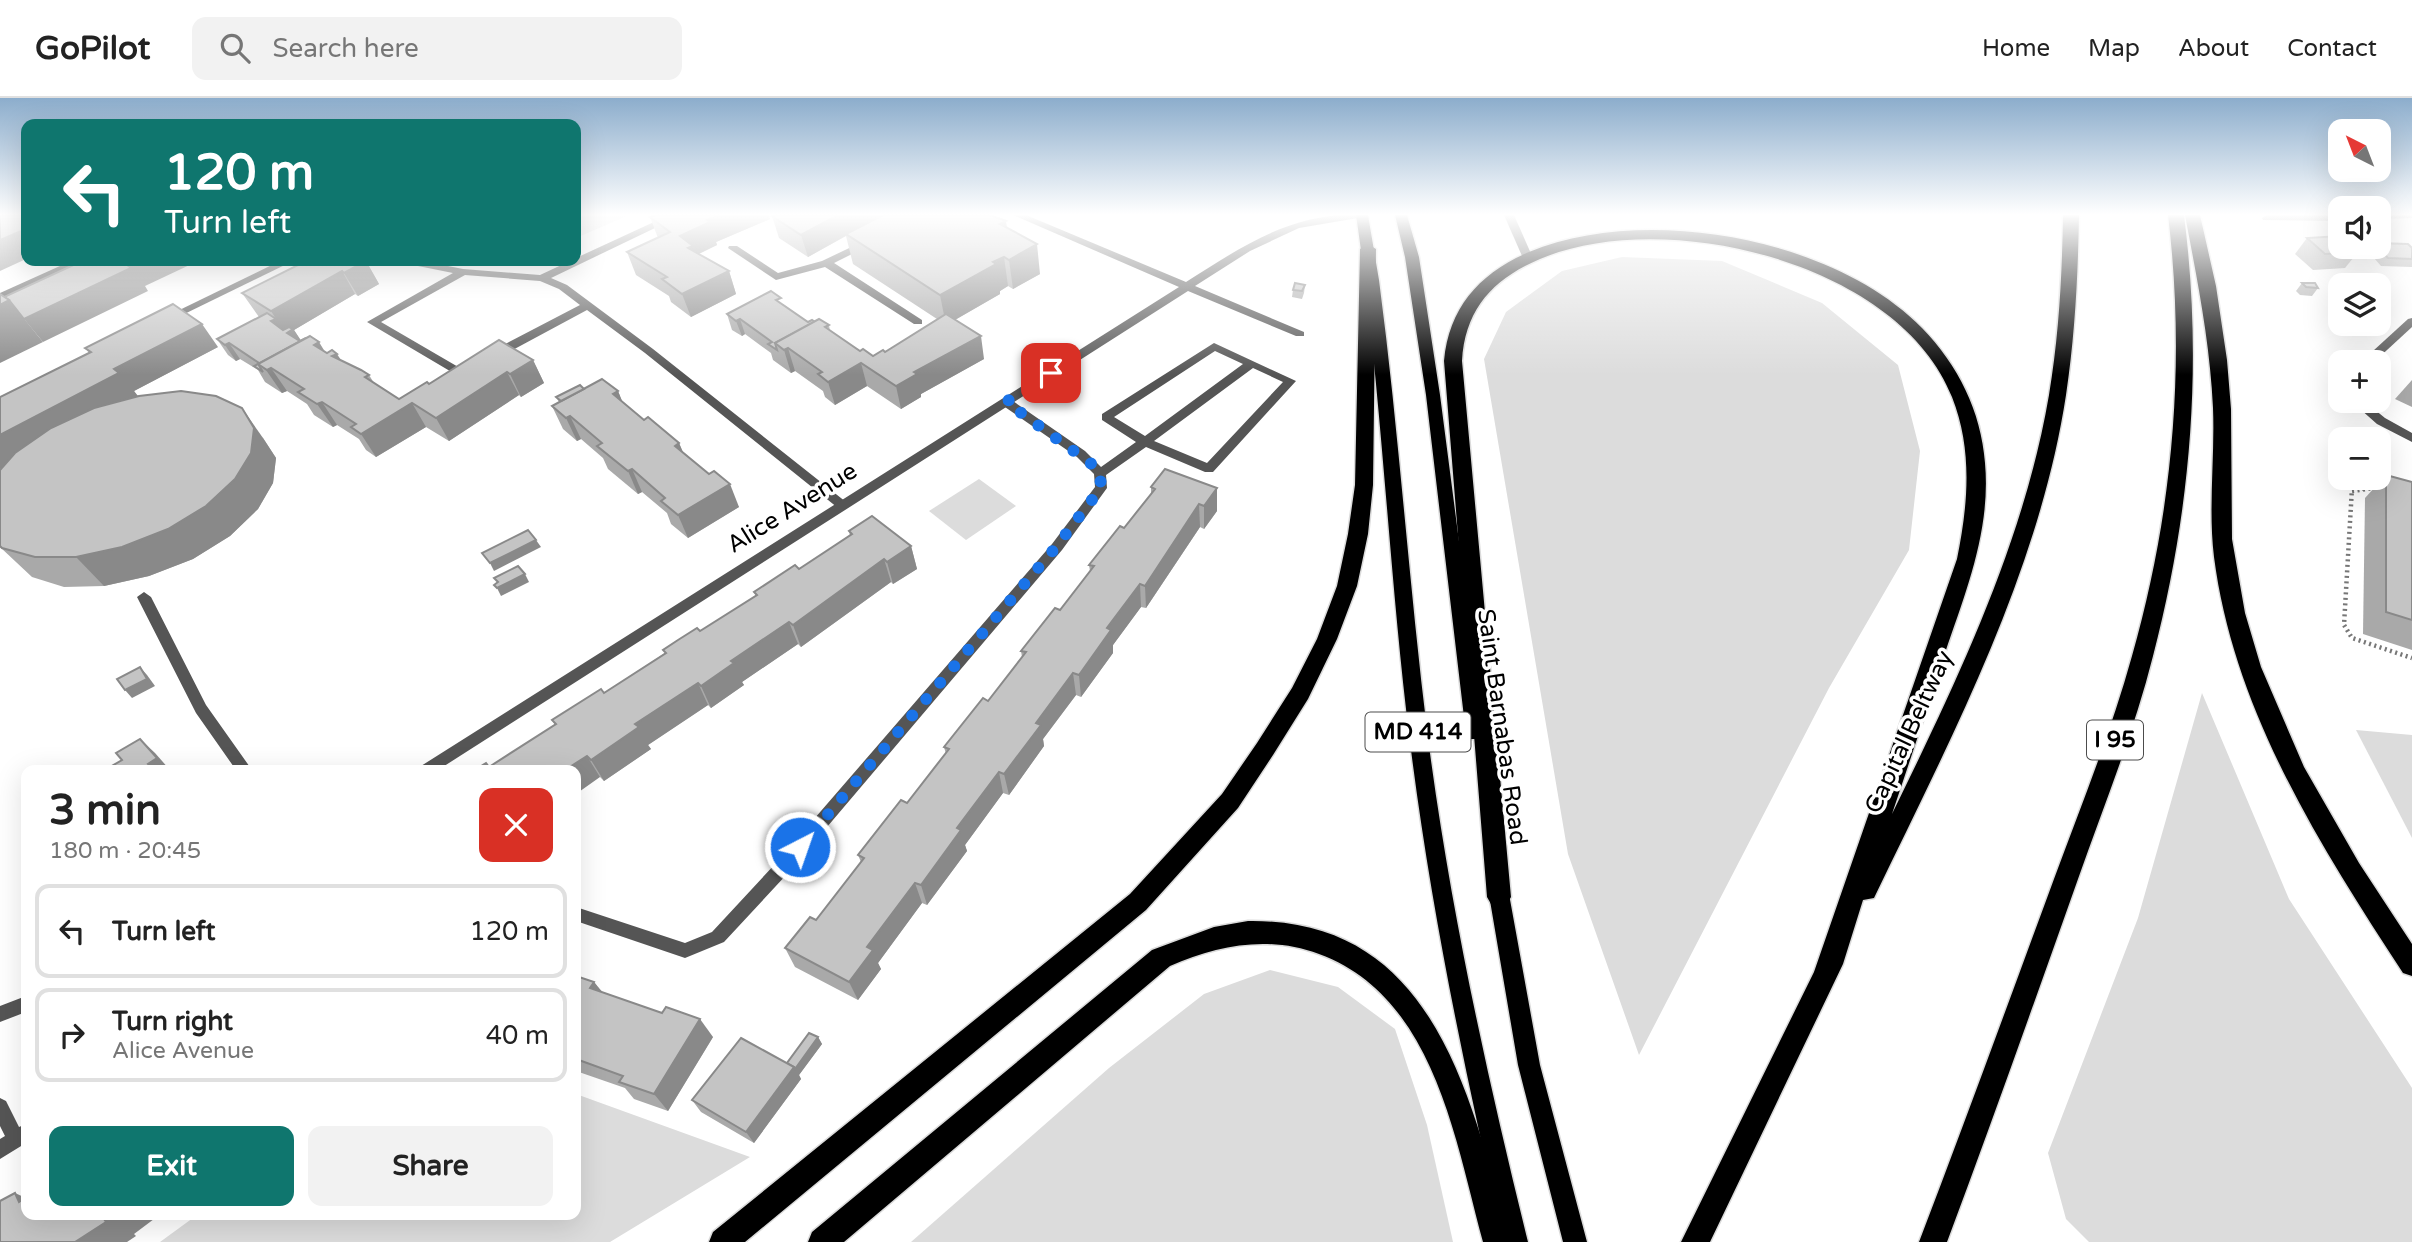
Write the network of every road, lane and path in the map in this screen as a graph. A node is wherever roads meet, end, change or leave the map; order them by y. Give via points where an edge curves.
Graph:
1 (63, 268) edge
2 (272, 268) edge
3 (445, 268) edge
4 (563, 268) edge
5 (763, 268) edge
6 (806, 268) edge
7 (833, 268) edge
8 (1142, 268) edge
9 (1217, 268) edge
10 (1368, 268) edge
11 (1370, 268) edge
12 (1414, 268) edge
13 (1509, 268) edge
14 (1813, 268) edge
15 (2070, 268) edge
16 (2183, 268) edge
17 (2202, 268) edge
18 (463, 272) junction
19 (542, 278) junction
20 (1185, 287) junction
21 (0, 297) edge
22 (588, 304) junction
23 (2412, 321) edge
24 (918, 322) dead end
25 (150, 326) edge
26 (1300, 334) dead end
27 (2380, 350) edge
28 (1252, 363) junction
29 (1006, 402) junction
30 (2371, 413) edge
31 (2412, 438) edge
32 (1145, 442) junction
33 (1100, 473) junction
34 (2358, 490) edge
35 (2352, 491) joint
36 (842, 505) junction
37 (144, 597) dead end
38 (2412, 658) edge
39 (240, 765) edge
40 (434, 765) edge
41 (1499, 897) junction
42 (581, 916) edge
43 (2412, 965) edge
44 (1826, 974) junction
45 (21, 1006) edge
46 (0, 1014) edge
47 (0, 1107) edge
48 (21, 1136) edge
49 (0, 1150) edge
50 (723, 1242) edge
51 (822, 1242) edge
52 (1497, 1242) edge
53 (1516, 1242) edge
54 (1575, 1242) edge
55 (1695, 1242) edge
56 (1933, 1242) edge

1 - 21 street
2 - 25 street
3 - 18 street
4 - 19 street
5 - 6 street via 776,277
7 - 24 street
8 - 20 street
9 - 20 street, Alice Avenue
10 - 50 highway via 1364,485 1347,586 1328,639 1265,749 1230,801 1138,902
11 - 53 main road, MD 414 via 1419,741 1476,1068
12 - 41 main road, Saint Barnabas Road / MD 414
13 - 41 highway via 1474,293 1460,318 1453,350
14 - 44 highway via 1856,287 1898,315 1926,342 1949,373 1965,409 1975,444 1978,481 1967,559
15 - 44 highway, Capital Beltway via 2052,432 2000,604
16 - 56 highway, I 95 via 2186,401 2165,555 2142,657 2013,1030
17 - 43 highway via 2216,338 2222,411 2220,518 2235,614 2252,672 2316,811
18 - 19 street
18 - 22 street via 373,322 460,373
19 - 22 street
20 - 26 street
20 - 29 street, Alice Avenue
22 - 36 street
23 - 27 street
28 - 32 street
28 - 32 street via 1214,346 1106,417
28 - 32 street via 1290,381 1209,469
29 - 33 street via 1081,454
29 - 36 street, Alice Avenue
30 - 31 street
32 - 33 street
33 - 42 street via 1101,488 1056,547 718,937 685,951
34 - 35 path
35 - 38 path via 2344,625 2352,638
36 - 40 street, Alice Avenue
37 - 39 street via 195,696
41 - 54 main road, Saint Barnabas Road / MD 414 via 1529,1065
44 - 55 highway, Capital Beltway
45 - 46 street
47 - 48 street
48 - 49 street
51 - 52 highway via 1161,958 1201,940 1242,931 1329,943 1369,965 1403,995 1446,1070

